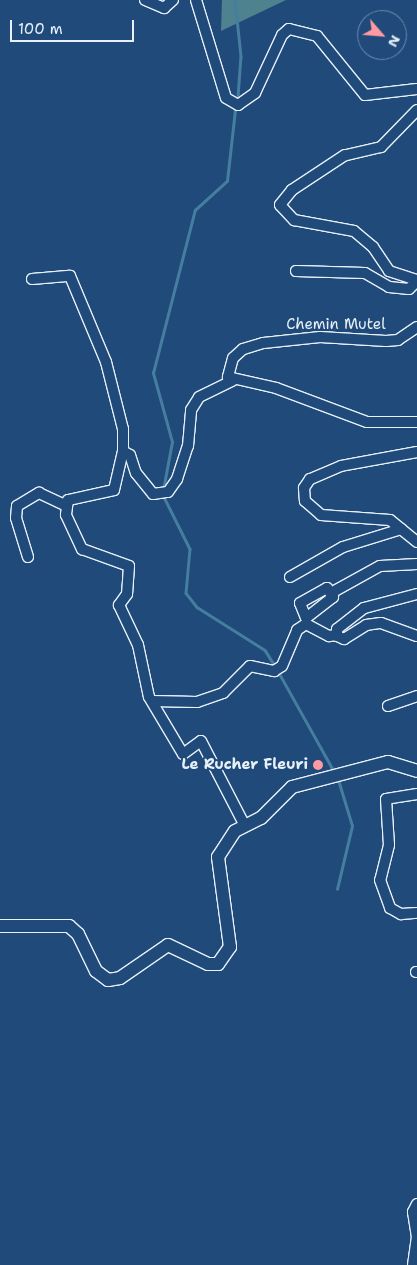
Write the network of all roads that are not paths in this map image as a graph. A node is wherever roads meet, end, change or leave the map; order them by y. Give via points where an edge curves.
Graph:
1 (145, 0) edge
2 (173, 0) edge
3 (196, 0) edge
4 (417, 89) edge
5 (417, 110) edge
6 (296, 270) dead end
7 (32, 279) dead end
8 (417, 280) edge
9 (417, 328) edge
10 (232, 380) junction
11 (417, 422) edge
12 (123, 451) junction
13 (417, 452) edge
14 (67, 506) junction
15 (401, 530) junction
16 (417, 542) edge
17 (28, 557) dead end
18 (417, 564) edge
19 (290, 577) dead end
20 (331, 592) dead end
21 (417, 594) edge
22 (337, 635) junction
23 (417, 636) edge
24 (417, 696) edge
25 (152, 701) junction
26 (388, 706) dead end
27 (417, 771) edge
28 (417, 794) edge
29 (245, 826) junction
30 (417, 912) edge
31 (0, 926) edge
32 (417, 1204) edge
33 (417, 1236) edge
34 (414, 1265) edge

1 - 2 street via 164,8
3 - 4 street via 226,98 238,105 254,93 289,29 317,36 327,45 349,80 365,95
5 - 8 street via 381,147 344,155 292,190 280,205 294,220 354,231 373,247 389,271
6 - 8 street via 365,273 389,288 409,289
7 - 12 street via 70,276 106,362 123,429
9 - 10 street, Chemin Mutel via 386,341 320,337 263,342 243,349 233,358 228,377
10 - 11 street via 276,388 367,422
10 - 12 street via 199,397 191,410 188,446 168,492 153,494 136,473 130,455
12 - 14 street via 114,490 68,500
13 - 15 street via 341,466 310,479 304,488 305,501 321,515 390,520
14 - 17 street via 40,493 17,506 16,518
14 - 25 street via 75,542 82,549 129,566 127,594 119,605 138,645
15 - 16 street
15 - 19 street via 343,547
18 - 20 street via 380,566
21 - 22 street via 364,608 343,622
22 - 23 street via 344,639 366,624 381,623
22 - 25 street via 329,636 306,624 297,630 282,666 274,671 250,666 223,693 197,702
24 - 26 street
25 - 29 street via 183,754 201,741
27 - 29 main road via 396,762 292,787 269,812
28 - 30 street via 386,799 389,845 380,880 390,908 401,914
29 - 31 main road via 224,843 218,857 230,947 223,962 208,964 168,944 120,978 108,980 96,971 69,926
32 - 33 street via 413,1212
33 - 34 street

